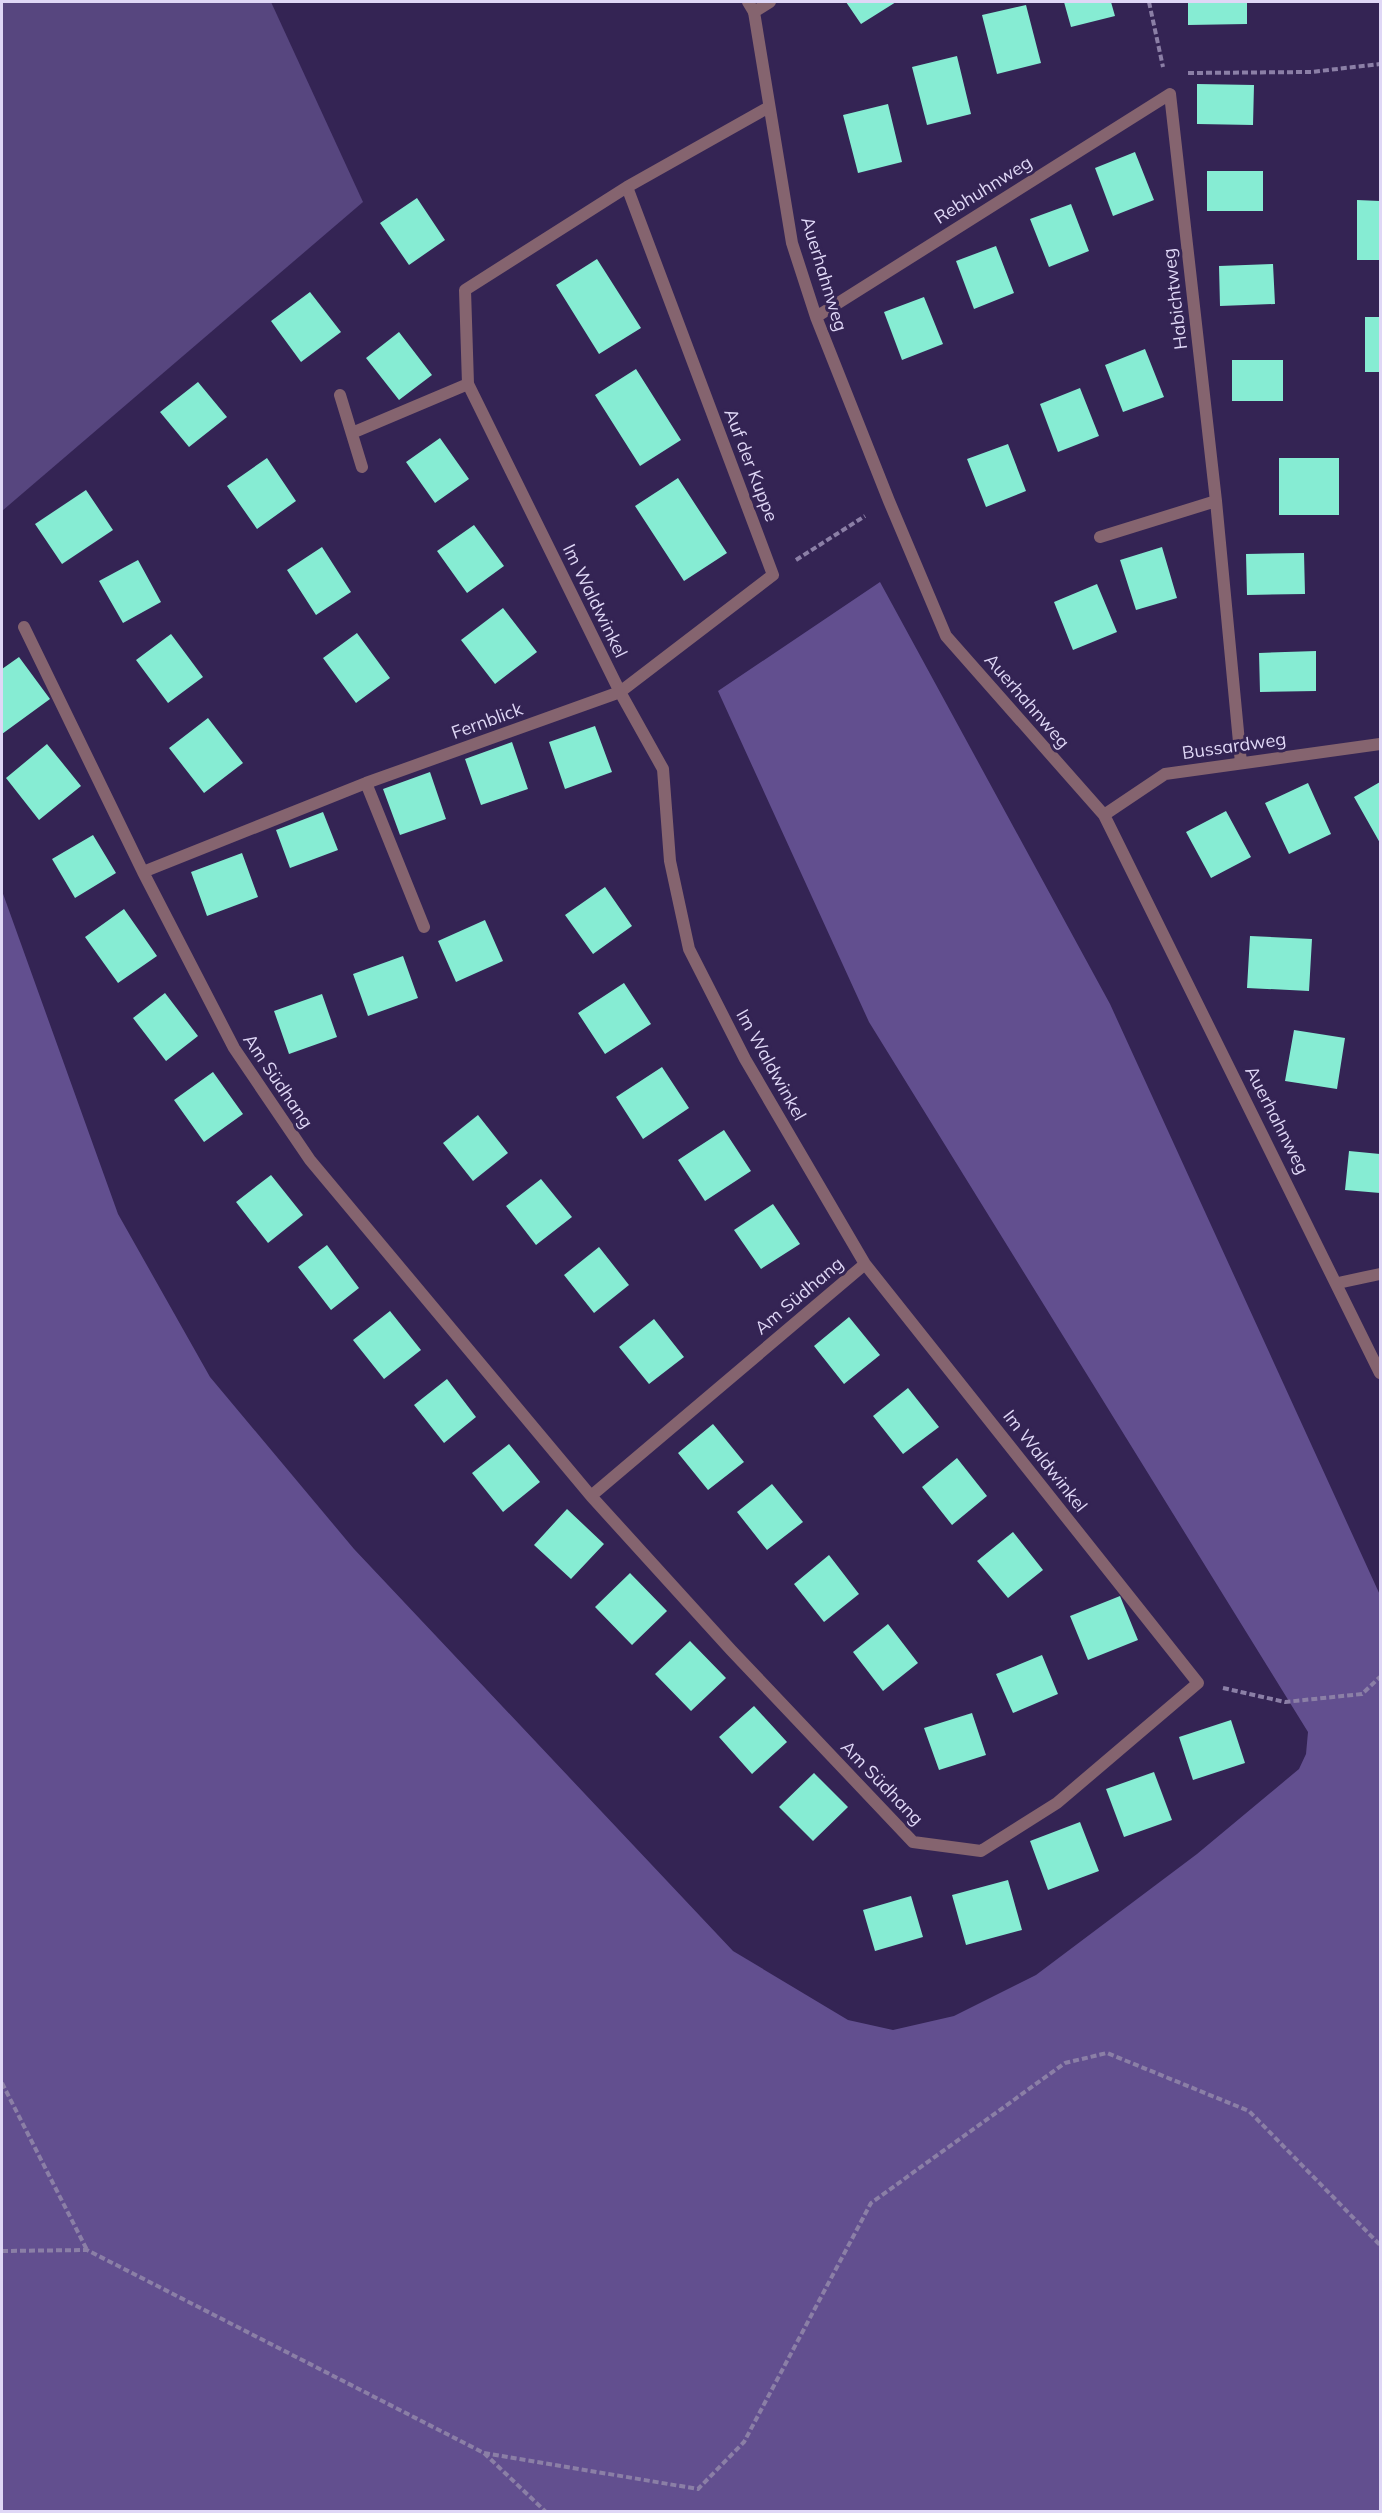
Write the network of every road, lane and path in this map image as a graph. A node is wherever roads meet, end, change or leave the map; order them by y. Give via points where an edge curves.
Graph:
1 (770, 2) edge
2 (1149, 2) edge
3 (751, 7) edge
4 (1380, 64) edge
5 (1170, 94) junction
6 (769, 106) junction
7 (627, 187) junction
8 (816, 317) junction
9 (468, 384) junction
10 (340, 395) dead end
11 (352, 433) junction
12 (362, 467) dead end
13 (889, 501) junction
14 (1216, 501) junction
15 (1101, 537) dead end
16 (773, 575) junction
17 (24, 627) dead end
18 (620, 692) junction
19 (1380, 744) edge
20 (1241, 764) junction
21 (366, 783) junction
22 (1104, 815) junction
23 (143, 872) junction
24 (424, 927) dead end
25 (865, 1264) junction
26 (1380, 1274) edge
27 (1338, 1283) junction
28 (1380, 1373) edge
29 (591, 1496) junction
30 (1380, 1677) edge
31 (1198, 1683) junction
32 (2, 2082) edge
33 (1380, 2245) edge
34 (87, 2250) junction
35 (2, 2251) edge
36 (484, 2452) junction
37 (546, 2511) edge

1 - 3 street
2 - 5 path
3 - 6 street, Auerhahnweg
4 - 5 path via 1311,72 1176,73
5 - 8 street, Rebhuhnweg
5 - 14 street, Habichtweg
6 - 7 street, Im Waldwinkel
6 - 8 street, Auerhahnweg via 792,243
7 - 9 street, Im Waldwinkel via 465,290
7 - 16 street, Auf der Kuppe
8 - 13 street, Auerhahnweg
9 - 11 street
9 - 18 street, Im Waldwinkel
10 - 11 street
11 - 12 street
13 - 16 path
13 - 22 street, Auerhahnweg via 946,636
14 - 15 street
14 - 20 street, Habichtweg
16 - 18 street
17 - 23 street, Am Südhang
18 - 21 street, Fernblick
18 - 25 street, Im Waldwinkel via 663,769 670,861 689,949 745,1059
19 - 20 street, Bussardweg
20 - 22 street, Bussardweg via 1166,774
21 - 23 street, Fernblick
21 - 24 street
22 - 27 street, Auerhahnweg
23 - 29 street, Am Südhang via 234,1048 310,1160
25 - 29 street, Am Südhang
25 - 31 street, Im Waldwinkel
26 - 27 street
27 - 28 street, Auerhahnweg
29 - 31 street, Am Südhang via 913,1842 981,1851 1057,1803
30 - 31 path via 1362,1694 1285,1702
32 - 34 path
33 - 36 path via 1249,2111 1107,2053 1065,2063 871,2203 744,2442 698,2489
34 - 35 path
34 - 36 path
36 - 37 path

